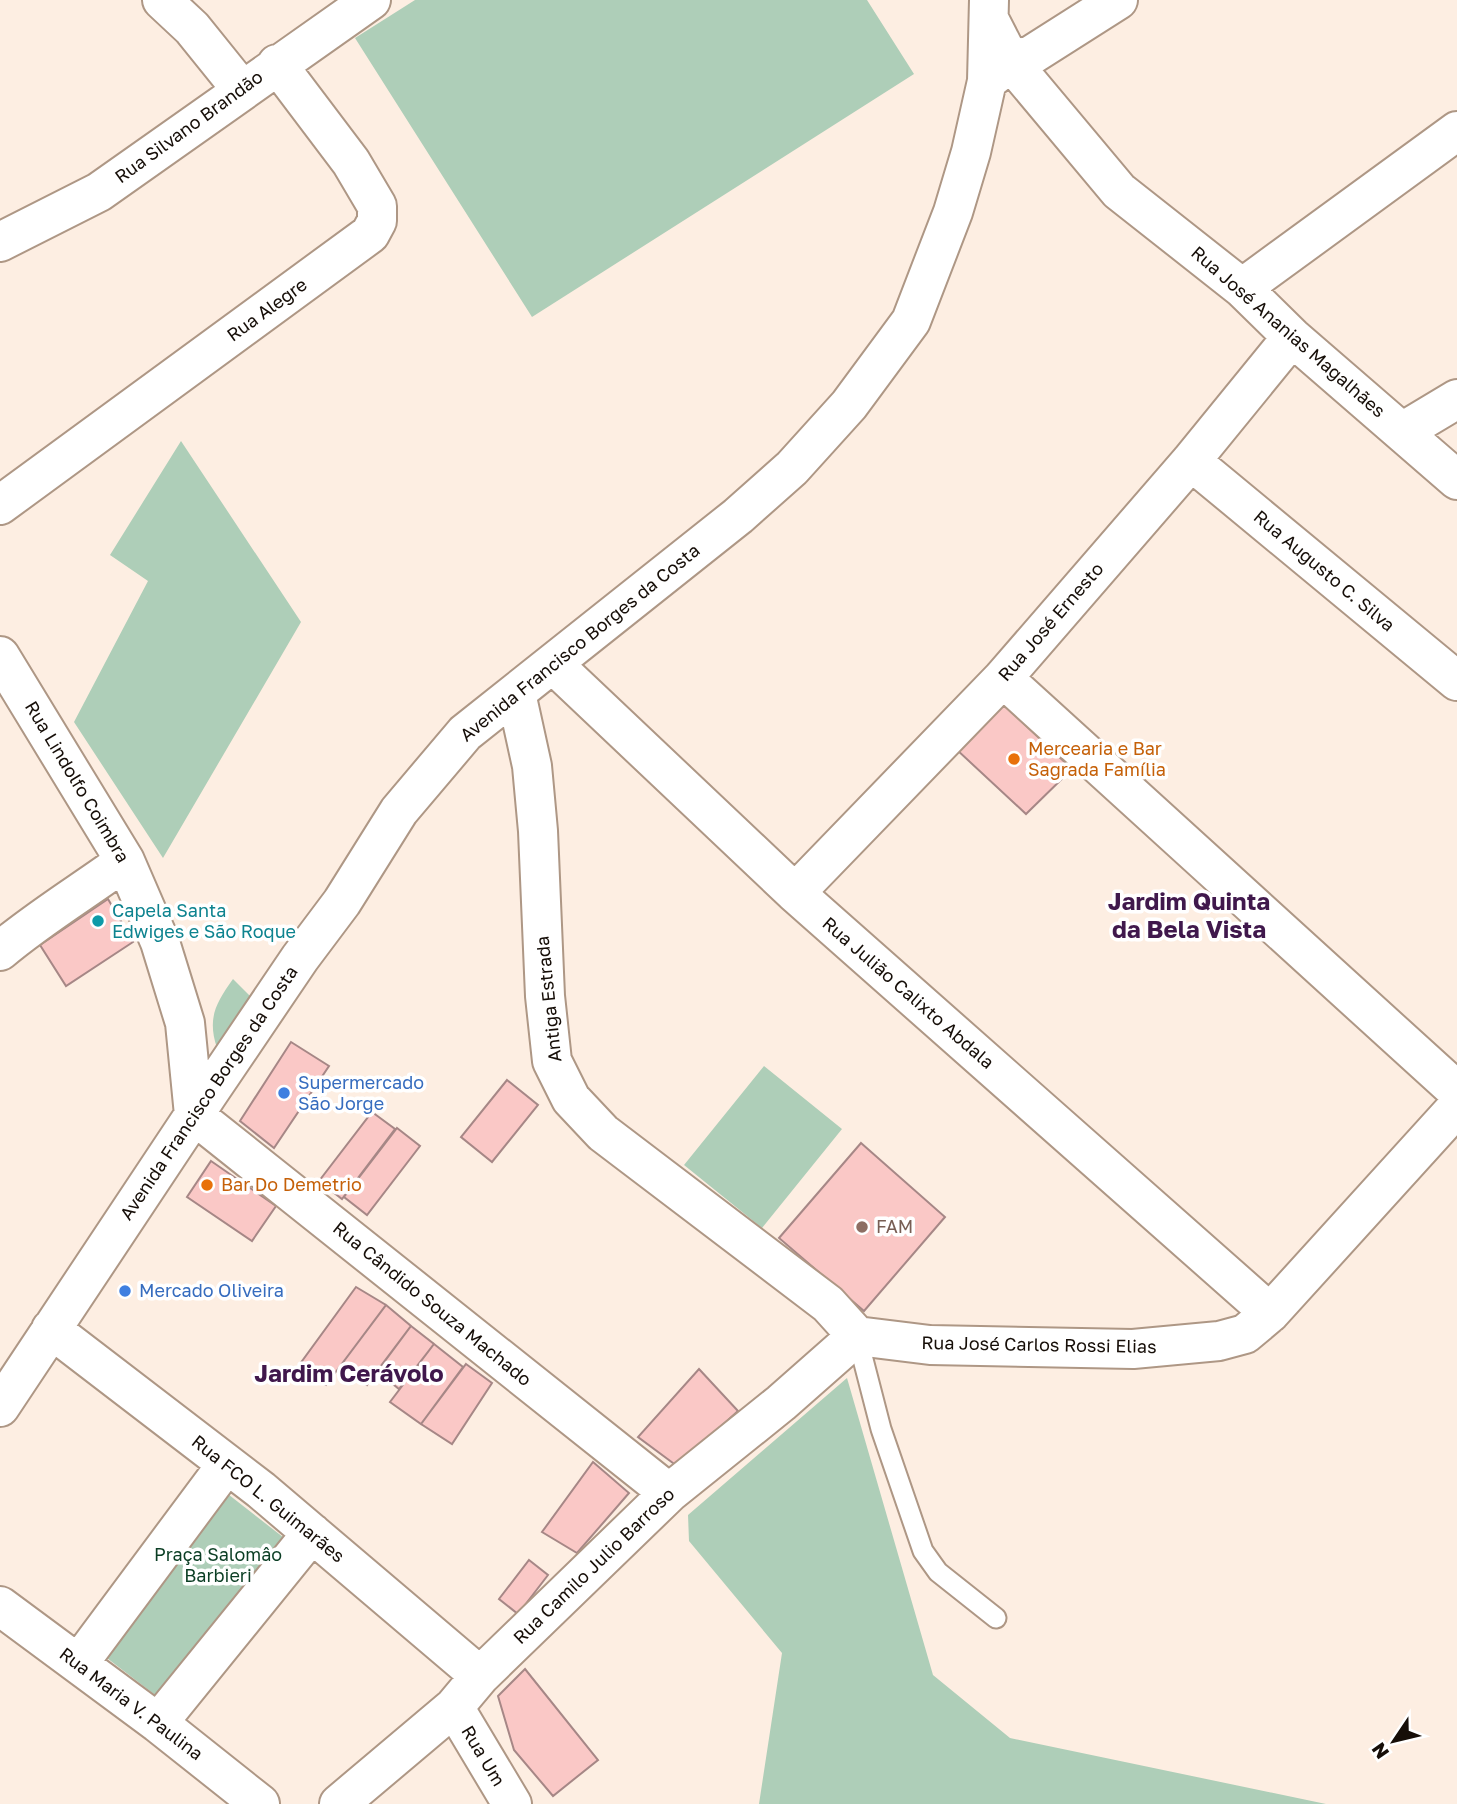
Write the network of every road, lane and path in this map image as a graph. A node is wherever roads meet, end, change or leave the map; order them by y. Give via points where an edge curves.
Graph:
1 (162, 0) edge
2 (371, 0) edge
3 (1118, 0) edge
4 (989, 10) edge
5 (277, 64) junction
6 (999, 72) junction
7 (242, 90) junction
8 (1457, 131) edge
9 (0, 242) edge
10 (1242, 288) junction
11 (1293, 337) junction
12 (1457, 399) edge
13 (1402, 432) junction
14 (1191, 461) junction
15 (1457, 480) edge
16 (0, 506) edge
17 (0, 656) edge
18 (553, 664) junction
19 (1003, 678) junction
20 (1457, 681) edge
21 (516, 693) junction
22 (125, 860) junction
23 (795, 894) junction
24 (0, 951) edge
25 (1457, 1091) edge
26 (1457, 1107) edge
27 (194, 1115) junction
28 (1270, 1313) junction
29 (51, 1329) junction
30 (857, 1336) junction
31 (0, 1408) edge
32 (227, 1464) junction
33 (669, 1493) junction
34 (312, 1533) junction
35 (0, 1606) edge
36 (996, 1618) dead end
37 (79, 1663) junction
38 (480, 1676) junction
39 (454, 1707) junction
40 (158, 1723) junction
41 (260, 1804) edge
42 (339, 1804) edge
43 (512, 1804) edge

1 - 7 street via 192,28
2 - 5 street, Rua Silvano Brandão
3 - 6 street
4 - 6 street, Avenida Francisco Borges da Costa
5 - 7 street, Rua Silvano Brandão
5 - 16 street, Rua Alegre via 351,162 377,206 377,221 370,234
6 - 10 street, Rua José Ananias Magalhães via 1119,191
6 - 18 street, Avenida Francisco Borges da Costa via 954,212 911,321 849,405 792,468 747,508
7 - 9 street, Rua Silvano Brandão via 99,192
8 - 10 street
10 - 11 street, Rua José Ananias Magalhães
11 - 13 street, Rua José Ananias Magalhães
11 - 14 street, Rua José Ernesto
12 - 13 street
13 - 15 street, Rua José Ananias Magalhães
14 - 19 street, Rua José Ernesto
14 - 20 street, Rua Augusto C. Silva
17 - 22 street, Rua Lindolfo Coimbra
18 - 21 street, Avenida Francisco Borges da Costa
18 - 23 street, Rua Julião Calixto Abdala
19 - 23 street, Rua José Ernesto
19 - 25 street
21 - 27 street, Avenida Francisco Borges da Costa via 465,733 399,811 342,902
21 - 30 street, Antiga Estrada via 531,766 552,1061 571,1099 603,1133 828,1304
22 - 24 street
22 - 27 street, Rua Lindolfo Coimbra via 160,942 185,1023
23 - 28 street, Rua Julião Calixto Abdala
26 - 28 street, Rua José Carlos Rossi Elias
27 - 29 street, Avenida Francisco Borges da Costa
27 - 33 street, Rua Cândido Souza Machado
28 - 30 street, Rua José Carlos Rossi Elias via 1245,1334 1219,1341 1133,1349 930,1345
29 - 31 street, Avenida Francisco Borges da Costa
29 - 32 street, Rua FCO L. Guimarães
30 - 33 street, Rua Camilo Julio Barroso
30 - 36 lane via 881,1429 923,1551 938,1572
32 - 34 street, Rua FCO L. Guimarães
32 - 37 street
33 - 38 street, Rua Camilo Julio Barroso
34 - 38 street, Rua FCO L. Guimarães
34 - 40 street
35 - 37 street, Rua Maria V. Paulina
37 - 40 street, Rua Maria V. Paulina
38 - 39 street, Rua Camilo Julio Barroso
39 - 42 street, Rua Camilo Julio Barroso
39 - 43 street, Rua Um
40 - 41 street, Rua Maria V. Paulina

